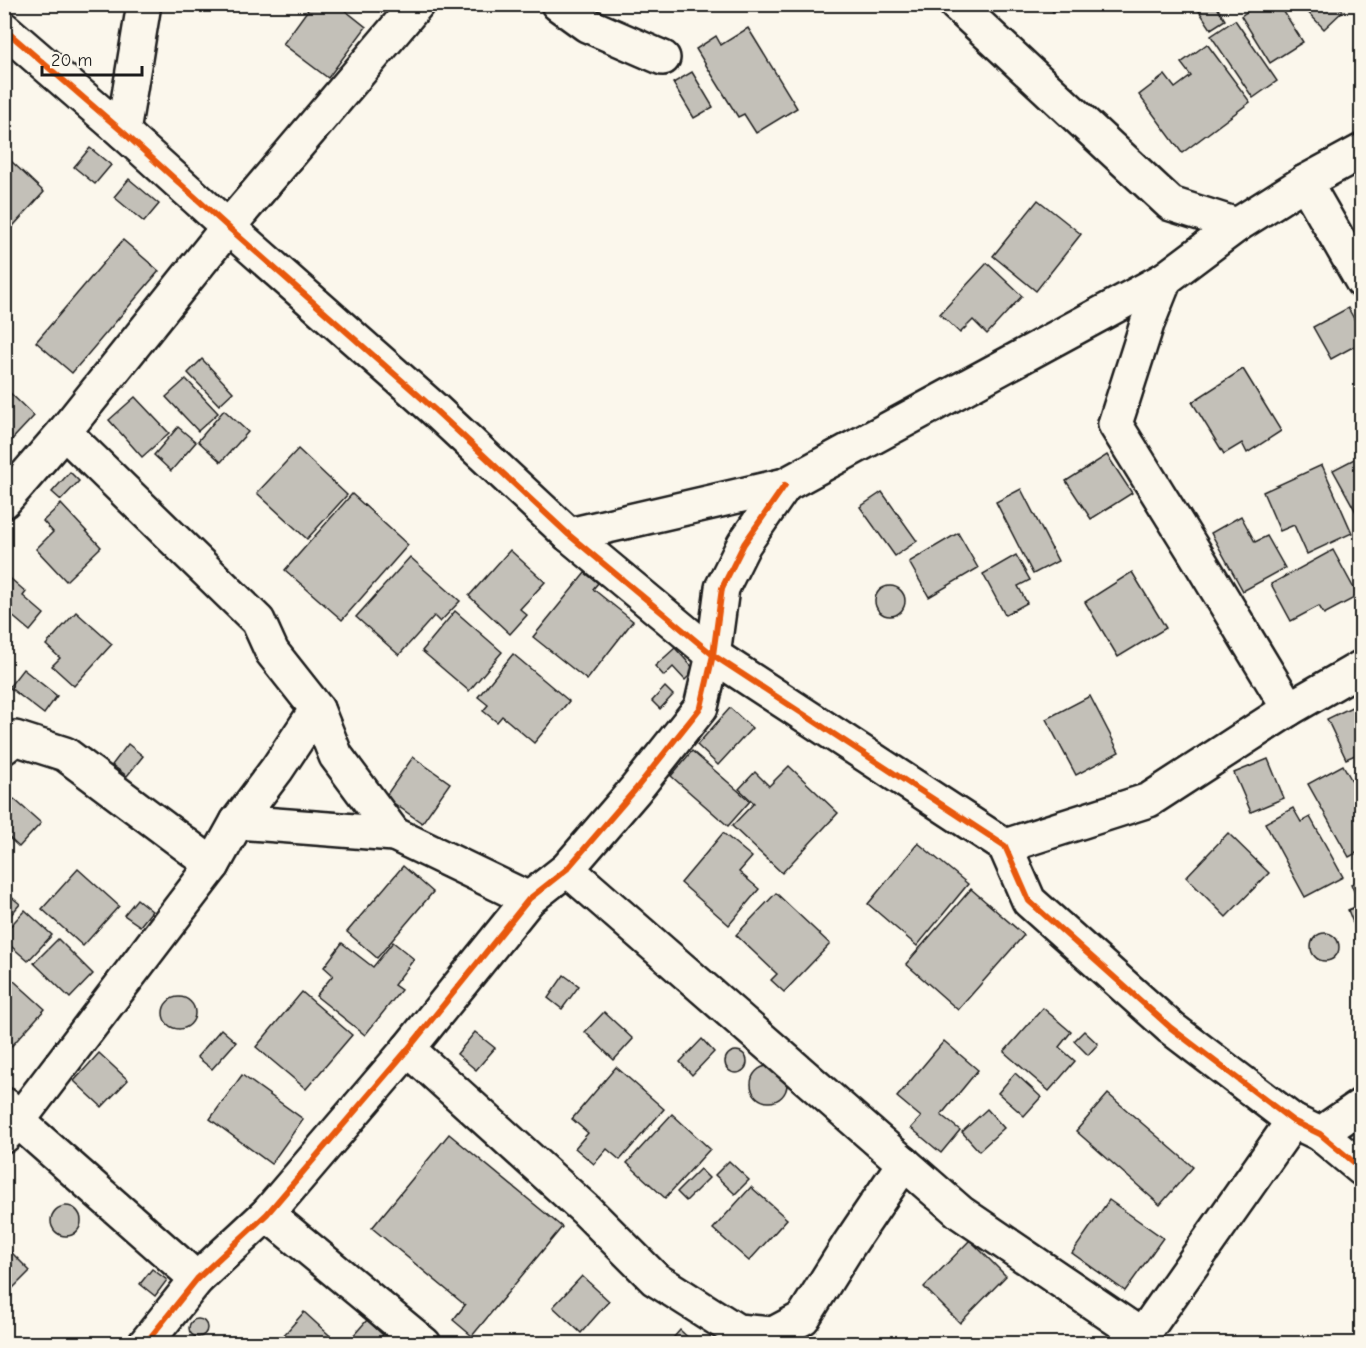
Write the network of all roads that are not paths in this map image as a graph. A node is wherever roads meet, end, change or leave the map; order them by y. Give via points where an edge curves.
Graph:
1 (144, 4) edge
2 (417, 4) edge
3 (558, 4) edge
4 (956, 4) edge
5 (4, 29) edge
6 (663, 58) dead end
7 (123, 132) junction
8 (1362, 151) edge
9 (1305, 182) junction
10 (1237, 225) junction
11 (228, 227) junction
12 (1165, 279) junction
13 (1362, 281) edge
14 (64, 432) junction
15 (785, 485) junction
16 (4, 501) edge
17 (569, 535) junction
18 (714, 655) junction
19 (1362, 667) edge
20 (317, 709) junction
21 (1288, 709) junction
22 (4, 747) edge
23 (237, 822) junction
24 (394, 834) junction
25 (1005, 846) junction
26 (213, 865) junction
27 (567, 868) junction
28 (529, 899) junction
29 (408, 1049) junction
30 (1362, 1105) edge
31 (9, 1121) edge
32 (1306, 1128) junction
33 (904, 1163) junction
34 (1362, 1168) edge
35 (267, 1214) junction
36 (197, 1279) junction
37 (1139, 1340) edge
38 (146, 1344) edge
39 (424, 1344) edge

1 - 7 street
2 - 11 street
3 - 6 street via 587,25
4 - 10 street via 1171,204
5 - 7 street
7 - 11 street
8 - 9 street
9 - 10 street
9 - 13 street
10 - 12 street
11 - 14 street
11 - 17 street via 434,409
12 - 15 street
12 - 21 street via 1115,424
14 - 16 street
14 - 20 street via 258,621 272,652
15 - 17 street
15 - 18 street via 744,544 722,588
17 - 18 street
18 - 25 street
18 - 27 street via 701,707
19 - 21 street
20 - 23 street
20 - 24 street via 336,756
21 - 25 street via 1149,800
22 - 26 street via 15,738 65,754
23 - 24 street
23 - 26 street
24 - 28 street
25 - 32 street via 1029,901 1171,1028
26 - 31 street
27 - 28 street
27 - 33 street
28 - 29 street
29 - 33 street via 586,1210 655,1279 737,1331 773,1334 803,1318
29 - 35 street
30 - 32 street
31 - 36 street
32 - 34 street
32 - 37 street
33 - 37 street via 961,1213
35 - 36 street
35 - 39 street
36 - 38 street

